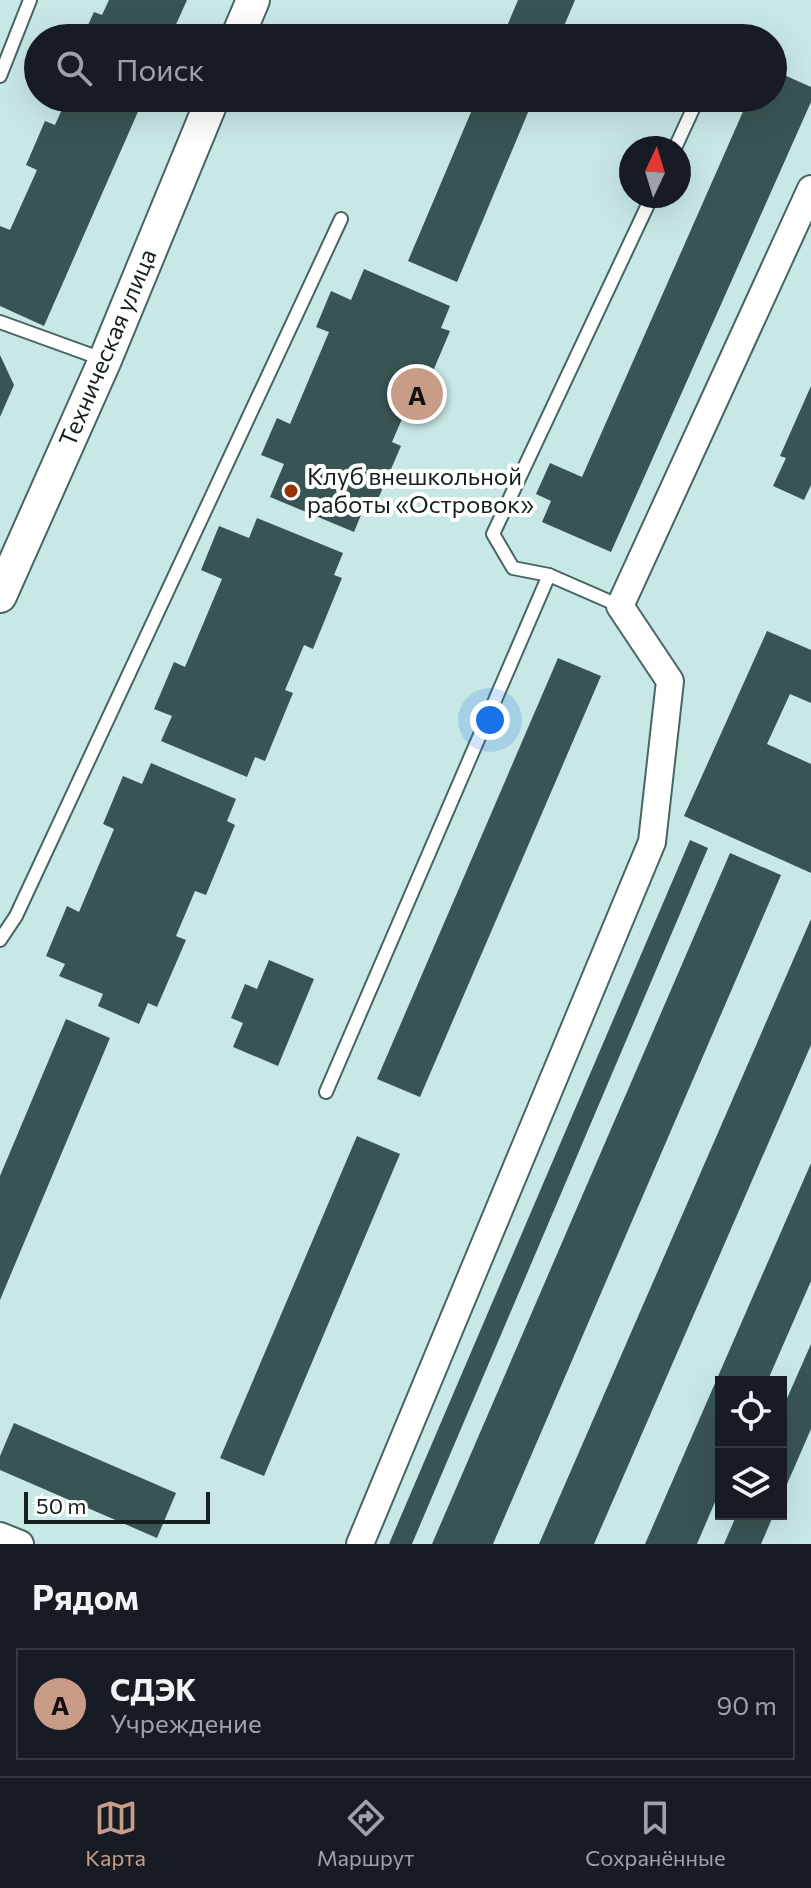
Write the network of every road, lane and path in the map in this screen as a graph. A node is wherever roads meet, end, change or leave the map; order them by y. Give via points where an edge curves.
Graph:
1 (30, 0) edge
2 (253, 0) edge
3 (243, 24) edge
4 (0, 76) edge
5 (207, 112) edge
6 (692, 112) edge
7 (681, 136) edge
8 (811, 189) edge
9 (646, 208) edge
10 (341, 219) dead end
11 (0, 322) edge
12 (105, 360) junction
13 (549, 575) junction
14 (0, 596) edge
15 (620, 606) junction
16 (0, 940) edge
17 (326, 1092) dead end
18 (0, 1536) edge
19 (20, 1544) edge
20 (360, 1544) edge

1 - 4 lane
2 - 3 street
5 - 12 street, Техническая улица
6 - 7 lane
8 - 15 street
9 - 13 lane via 493,534 513,568
10 - 16 lane via 16,916
11 - 12 lane
12 - 14 street, Техническая улица
13 - 15 lane
13 - 17 lane
15 - 20 street via 670,681 652,842
18 - 19 street

